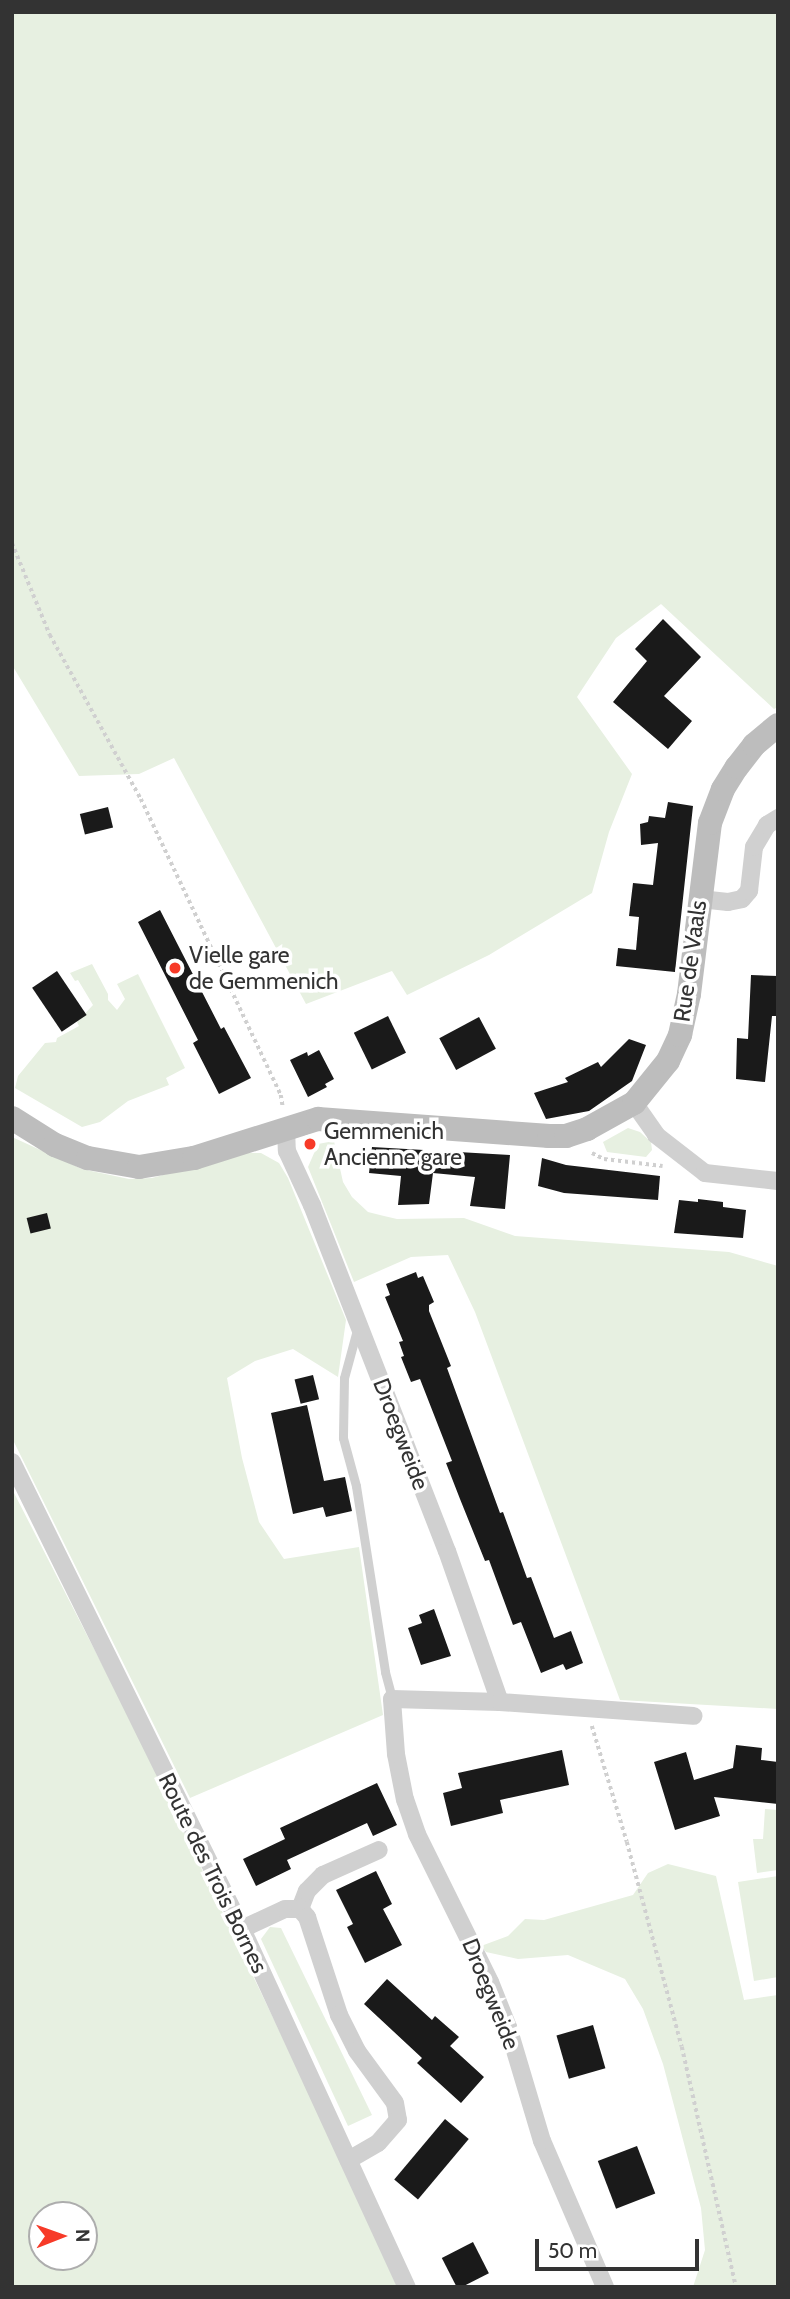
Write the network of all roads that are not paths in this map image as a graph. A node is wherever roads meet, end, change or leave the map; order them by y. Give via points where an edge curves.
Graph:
1 (778, 725) edge
2 (778, 818) edge
3 (700, 899) junction
4 (634, 1103) junction
5 (12, 1118) edge
6 (286, 1127) junction
7 (778, 1181) edge
8 (358, 1325) junction
9 (12, 1462) edge
10 (392, 1699) junction
11 (500, 1702) junction
12 (693, 1716) dead end
13 (379, 1850) dead end
14 (300, 1909) junction
15 (242, 1929) junction
16 (349, 2160) junction
17 (407, 2287) edge
18 (605, 2287) edge

1 - 3 main road, Rue de Vaals via 754,745 723,789 710,823
2 - 3 street via 766,825 754,847 749,891 742,899
3 - 4 main road, Rue de Vaals via 680,1035 652,1085
4 - 6 main road, Rue de Vaals via 566,1136 341,1118
4 - 7 street via 656,1135 705,1173
5 - 6 main road, Rue de Vaals via 55,1145 88,1158 139,1167 194,1158
6 - 8 street, Droegweide via 287,1151
8 - 10 lane, Droegweide via 344,1378 343,1438 356,1486
8 - 11 street, Droegweide via 447,1551
9 - 15 street, Route des Trois Bornes
10 - 11 street
10 - 18 street, Droegweide via 396,1754 413,1823 490,1982 542,2141
11 - 12 street
13 - 14 street via 323,1875 307,1891
14 - 15 street via 285,1909
14 - 16 street via 307,1917 339,2015 357,2051 395,2103 398,2120 379,2143
15 - 16 street, Route des Trois Bornes
16 - 17 street, Route des Trois Bornes

